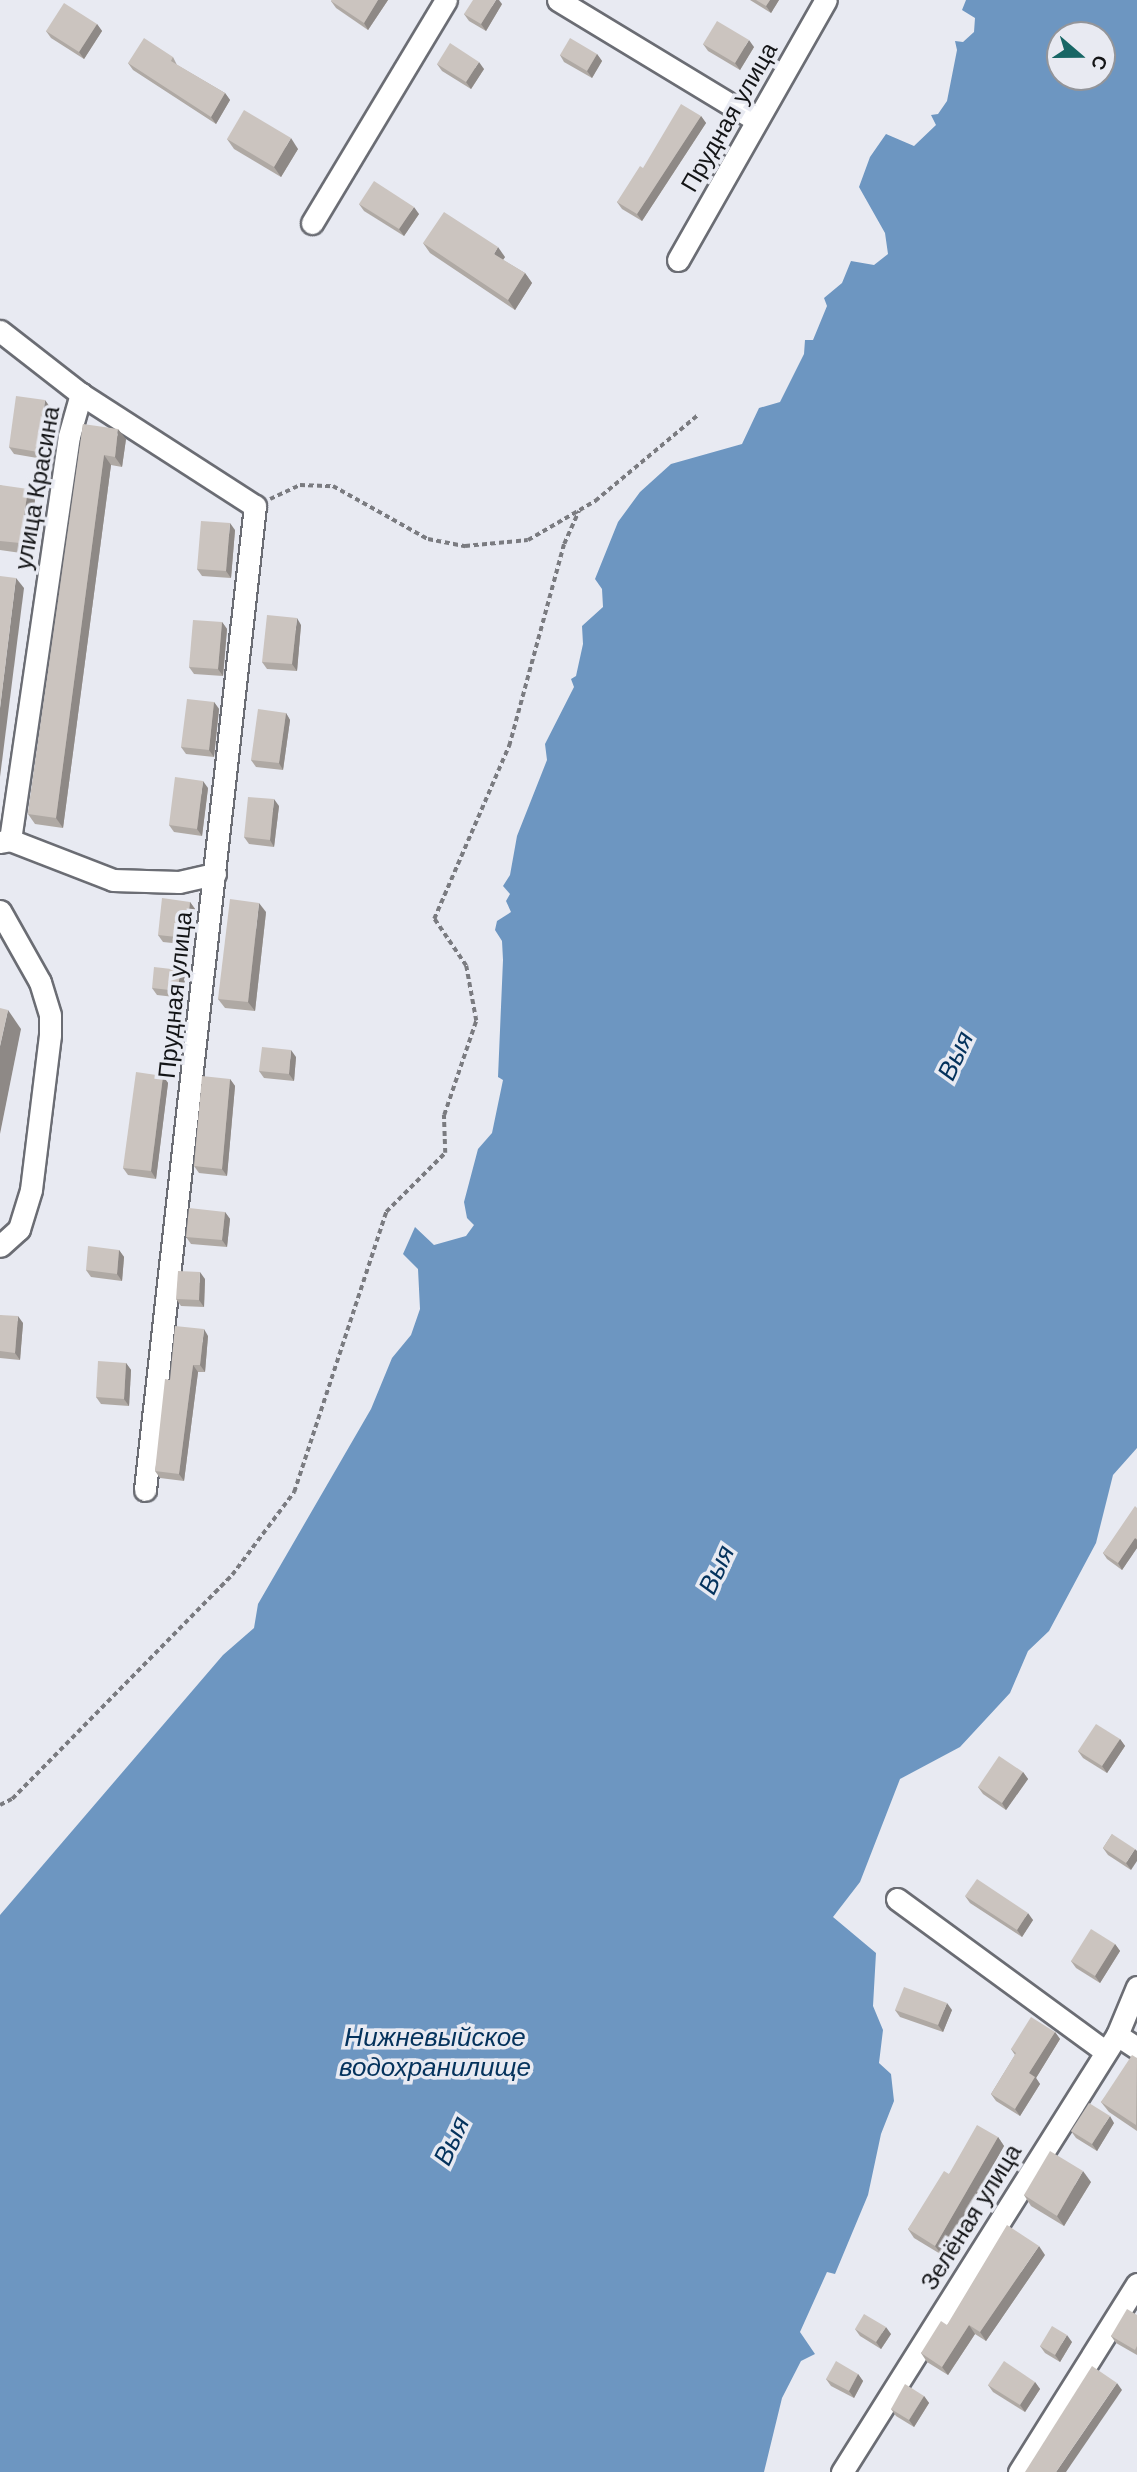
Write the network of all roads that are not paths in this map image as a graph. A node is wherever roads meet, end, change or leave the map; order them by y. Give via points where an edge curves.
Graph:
1 (446, 0) edge
2 (558, 0) edge
3 (826, 0) edge
4 (756, 120) junction
5 (312, 223) dead end
6 (678, 260) dead end
7 (0, 331) edge
8 (81, 394) junction
9 (5, 841) edge
10 (215, 874) junction
11 (0, 912) edge
12 (0, 1246) edge
13 (145, 1490) dead end
14 (897, 1899) dead end
15 (1137, 1987) edge
16 (1111, 2043) junction
17 (1137, 2048) edge
18 (1137, 2284) edge
19 (842, 2472) edge
20 (1019, 2472) edge

1 - 5 street
2 - 4 street
3 - 4 street, Прудная улица
4 - 6 street, Прудная улица
7 - 8 street
8 - 9 street, улица Красина via 69,436
8 - 10 street, Прудная улица via 255,506
9 - 10 street via 113,880 180,882
10 - 13 street, Прудная улица
11 - 12 street via 40,982 50,1015 31,1190 19,1229
14 - 16 street
15 - 16 street, Зелёная улица
16 - 17 street
16 - 19 street, Зелёная улица
18 - 20 street

